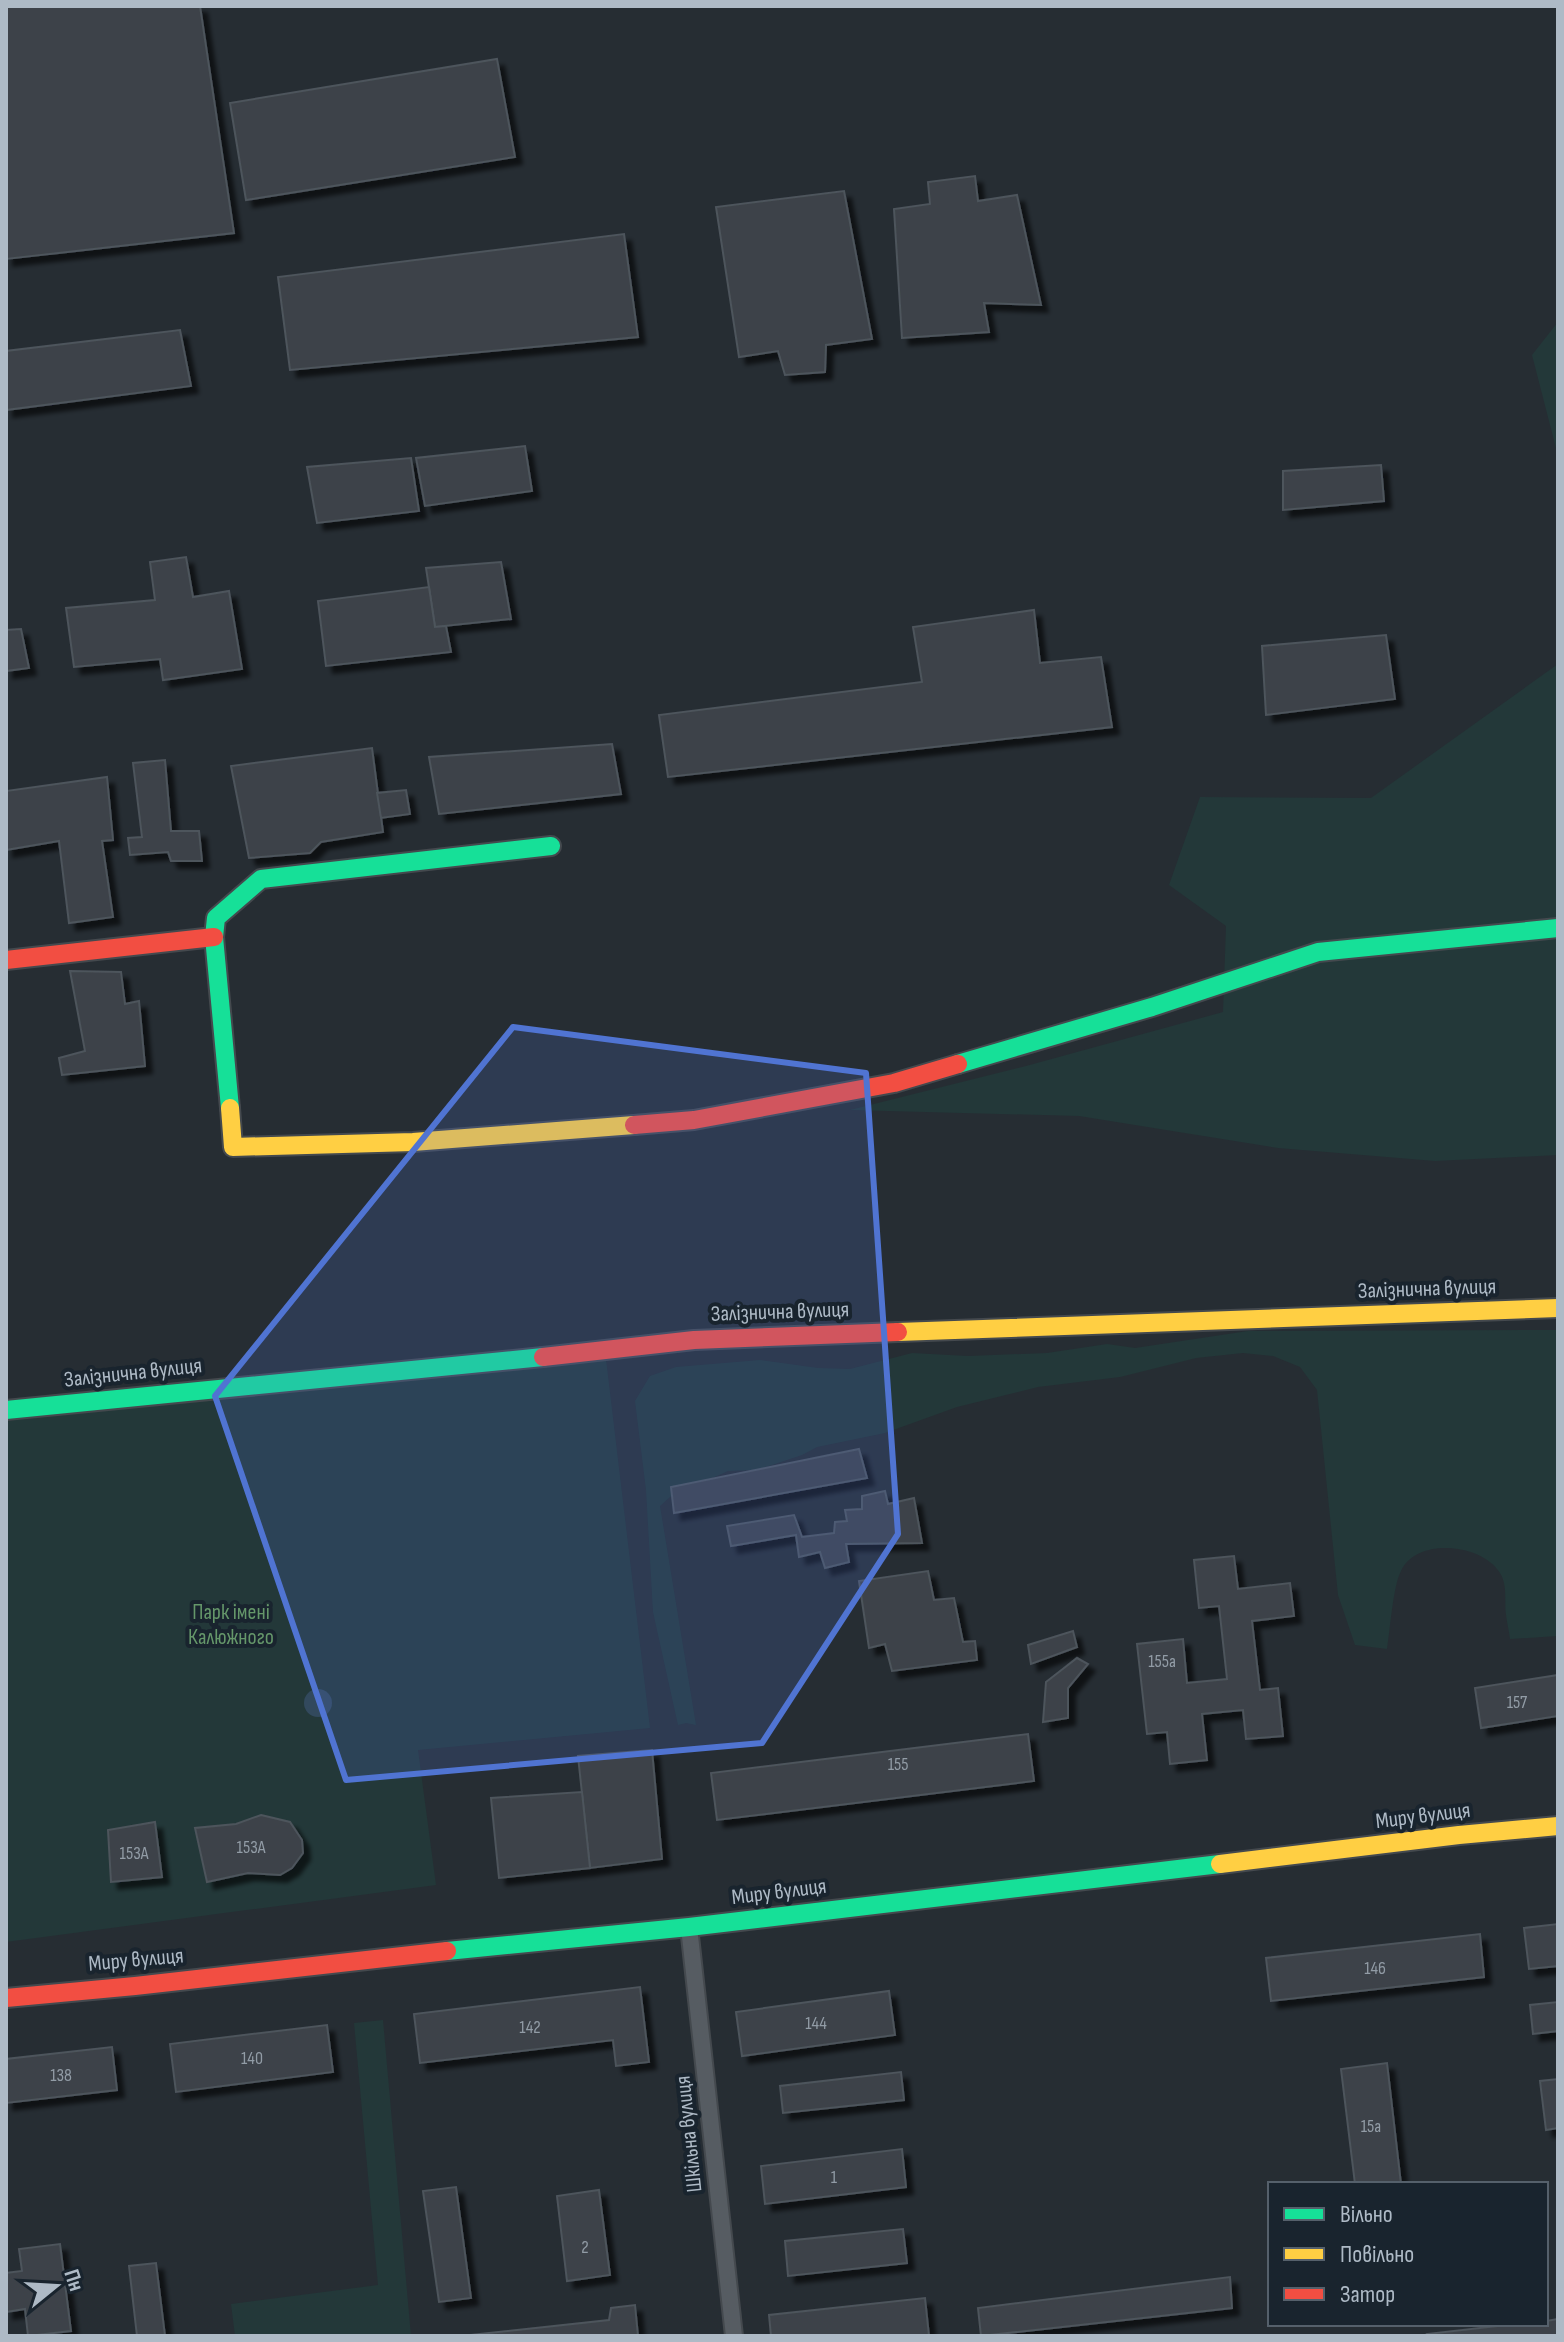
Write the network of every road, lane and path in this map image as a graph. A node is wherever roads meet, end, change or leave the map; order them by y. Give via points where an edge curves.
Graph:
1 (551, 846) dead end
2 (1558, 928) edge
3 (214, 937) junction
4 (6, 960) edge
5 (1558, 1308) edge
6 (6, 1410) edge
7 (1558, 1826) edge
8 (689, 1927) junction
9 (6, 1998) edge
10 (734, 2336) edge

1 - 3 street via 261,879 216,918
2 - 3 street via 1318,952 894,1083 694,1120 413,1142 233,1147
3 - 4 street
5 - 6 street, Залізнична вулиця via 694,1340
7 - 8 street, Миру вулиця
8 - 9 street, Миру вулиця
8 - 10 street, Шкільна вулиця

